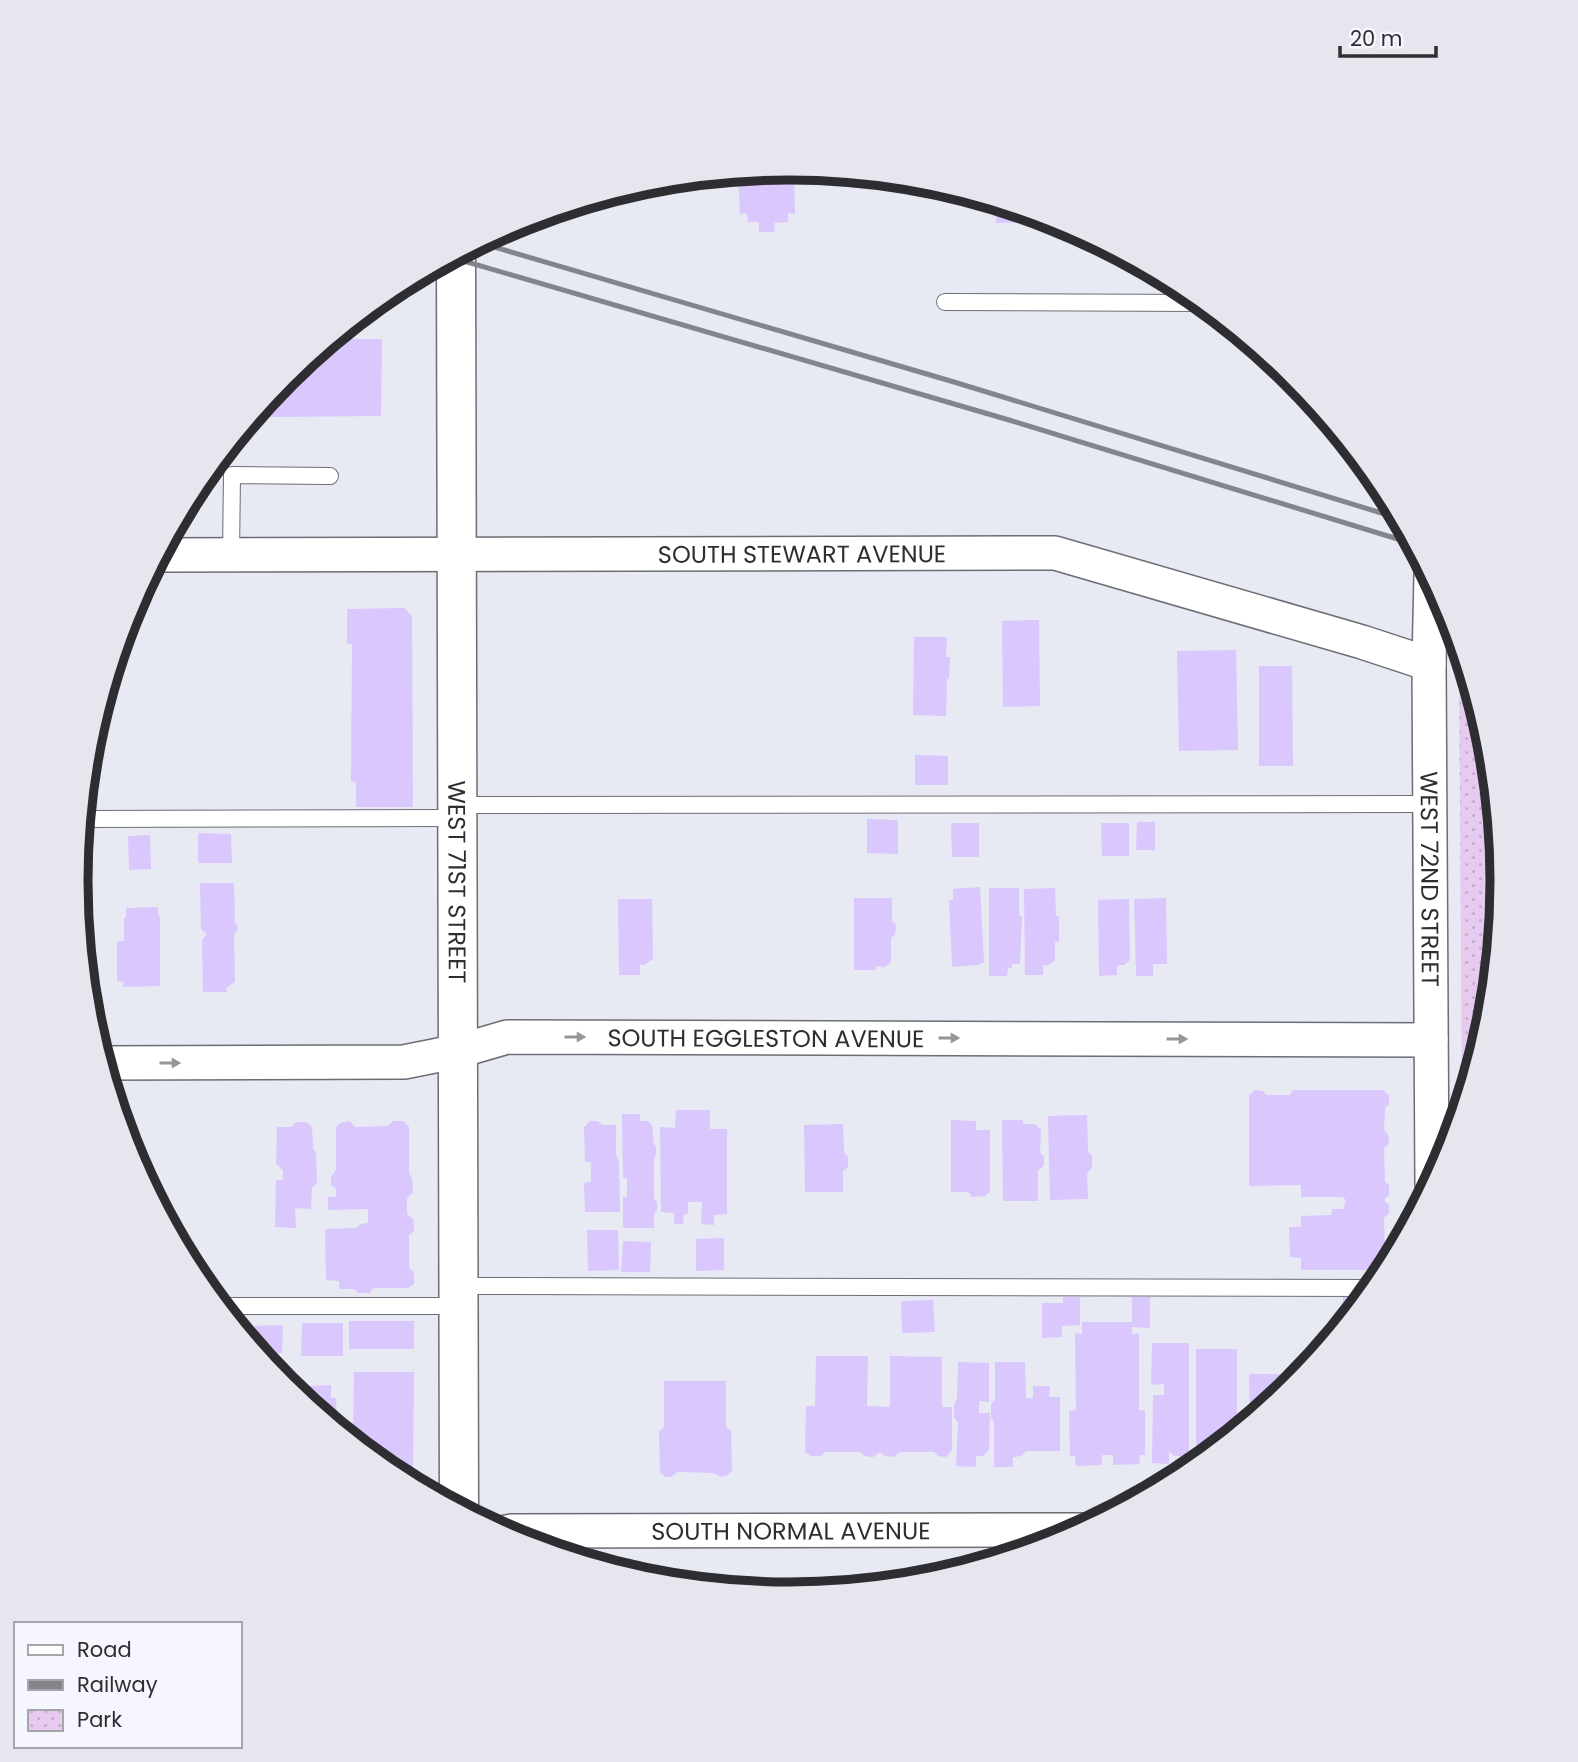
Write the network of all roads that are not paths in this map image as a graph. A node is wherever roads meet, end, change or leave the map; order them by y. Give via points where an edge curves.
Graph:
1 (456, 264) edge
2 (945, 302) dead end
3 (1186, 303) edge
4 (330, 476) dead end
5 (168, 555) edge
6 (231, 555) junction
7 (457, 555) junction
8 (1430, 599) edge
9 (1429, 664) junction
10 (1430, 803) junction
11 (458, 811) junction
12 (91, 819) edge
13 (1432, 1040) junction
14 (458, 1051) junction
15 (111, 1063) edge
16 (1432, 1160) edge
17 (1360, 1288) edge
18 (459, 1296) junction
19 (230, 1306) edge
20 (459, 1500) edge
21 (1054, 1530) edge
22 (526, 1531) edge

1 - 7 main road, WEST 71ST STREET
2 - 3 lane
4 - 6 lane via 232,475
5 - 6 street, SOUTH STEWART AVENUE
6 - 7 street, SOUTH STEWART AVENUE
7 - 9 street, SOUTH STEWART AVENUE via 1055,553
7 - 11 main road, WEST 71ST STREET
8 - 9 street, WEST 72ND STREET
9 - 10 street, WEST 72ND STREET
10 - 11 lane
10 - 13 street, WEST 72ND STREET
11 - 12 lane
11 - 14 main road, WEST 71ST STREET
14 -> 13 street, SOUTH EGGLESTON AVENUE via 506,1037
13 - 16 street, WEST 72ND STREET
15 -> 14 street, SOUTH EGGLESTON AVENUE via 404,1062
14 - 18 main road, WEST 71ST STREET
17 - 18 lane
18 - 19 lane
18 - 20 main road, WEST 71ST STREET
21 - 22 street, SOUTH NORMAL AVENUE

